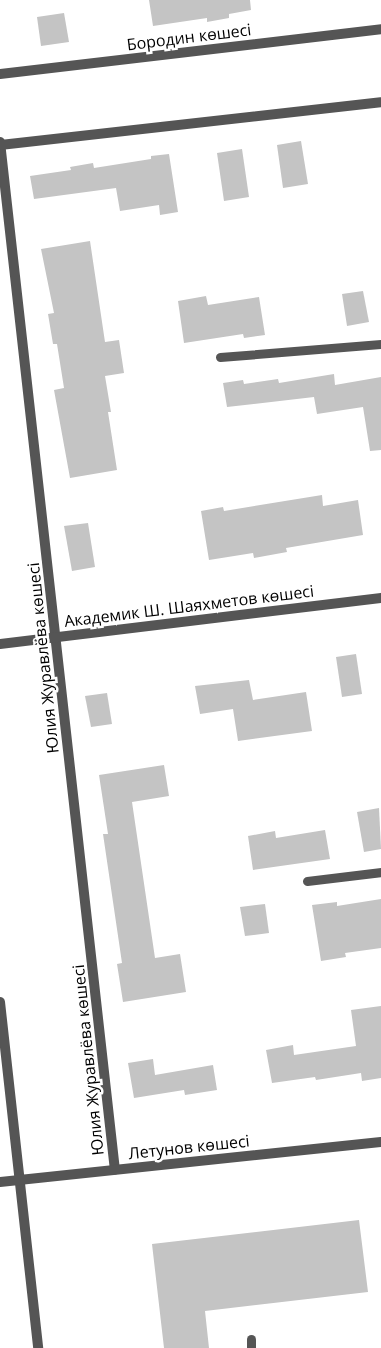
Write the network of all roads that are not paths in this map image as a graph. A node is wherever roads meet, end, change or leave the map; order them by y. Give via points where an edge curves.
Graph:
1 (381, 29) edge
2 (0, 74) edge
3 (381, 102) edge
4 (0, 144) edge
5 (381, 344) edge
6 (220, 357) dead end
7 (381, 598) edge
8 (56, 637) junction
9 (0, 644) edge
10 (381, 872) edge
11 (307, 881) dead end
12 (0, 1002) edge
13 (381, 1142) edge
14 (115, 1170) junction
15 (20, 1180) junction
16 (0, 1182) edge
17 (38, 1348) edge

1 - 2 street, Бородин көшесі
3 - 4 street
4 - 8 street, Юлия Журавлёва көшесі
5 - 6 lane
7 - 8 street, Академик Ш. Шаяхметов көшесі
8 - 9 street, Академик Ш. Шаяхметов көшесі
8 - 14 street, Юлия Журавлёва көшесі
10 - 11 lane
12 - 15 street
13 - 14 street, Летунов көшесі
14 - 15 street, Летунов көшесі
15 - 16 street, Летунов көшесі
15 - 17 street

